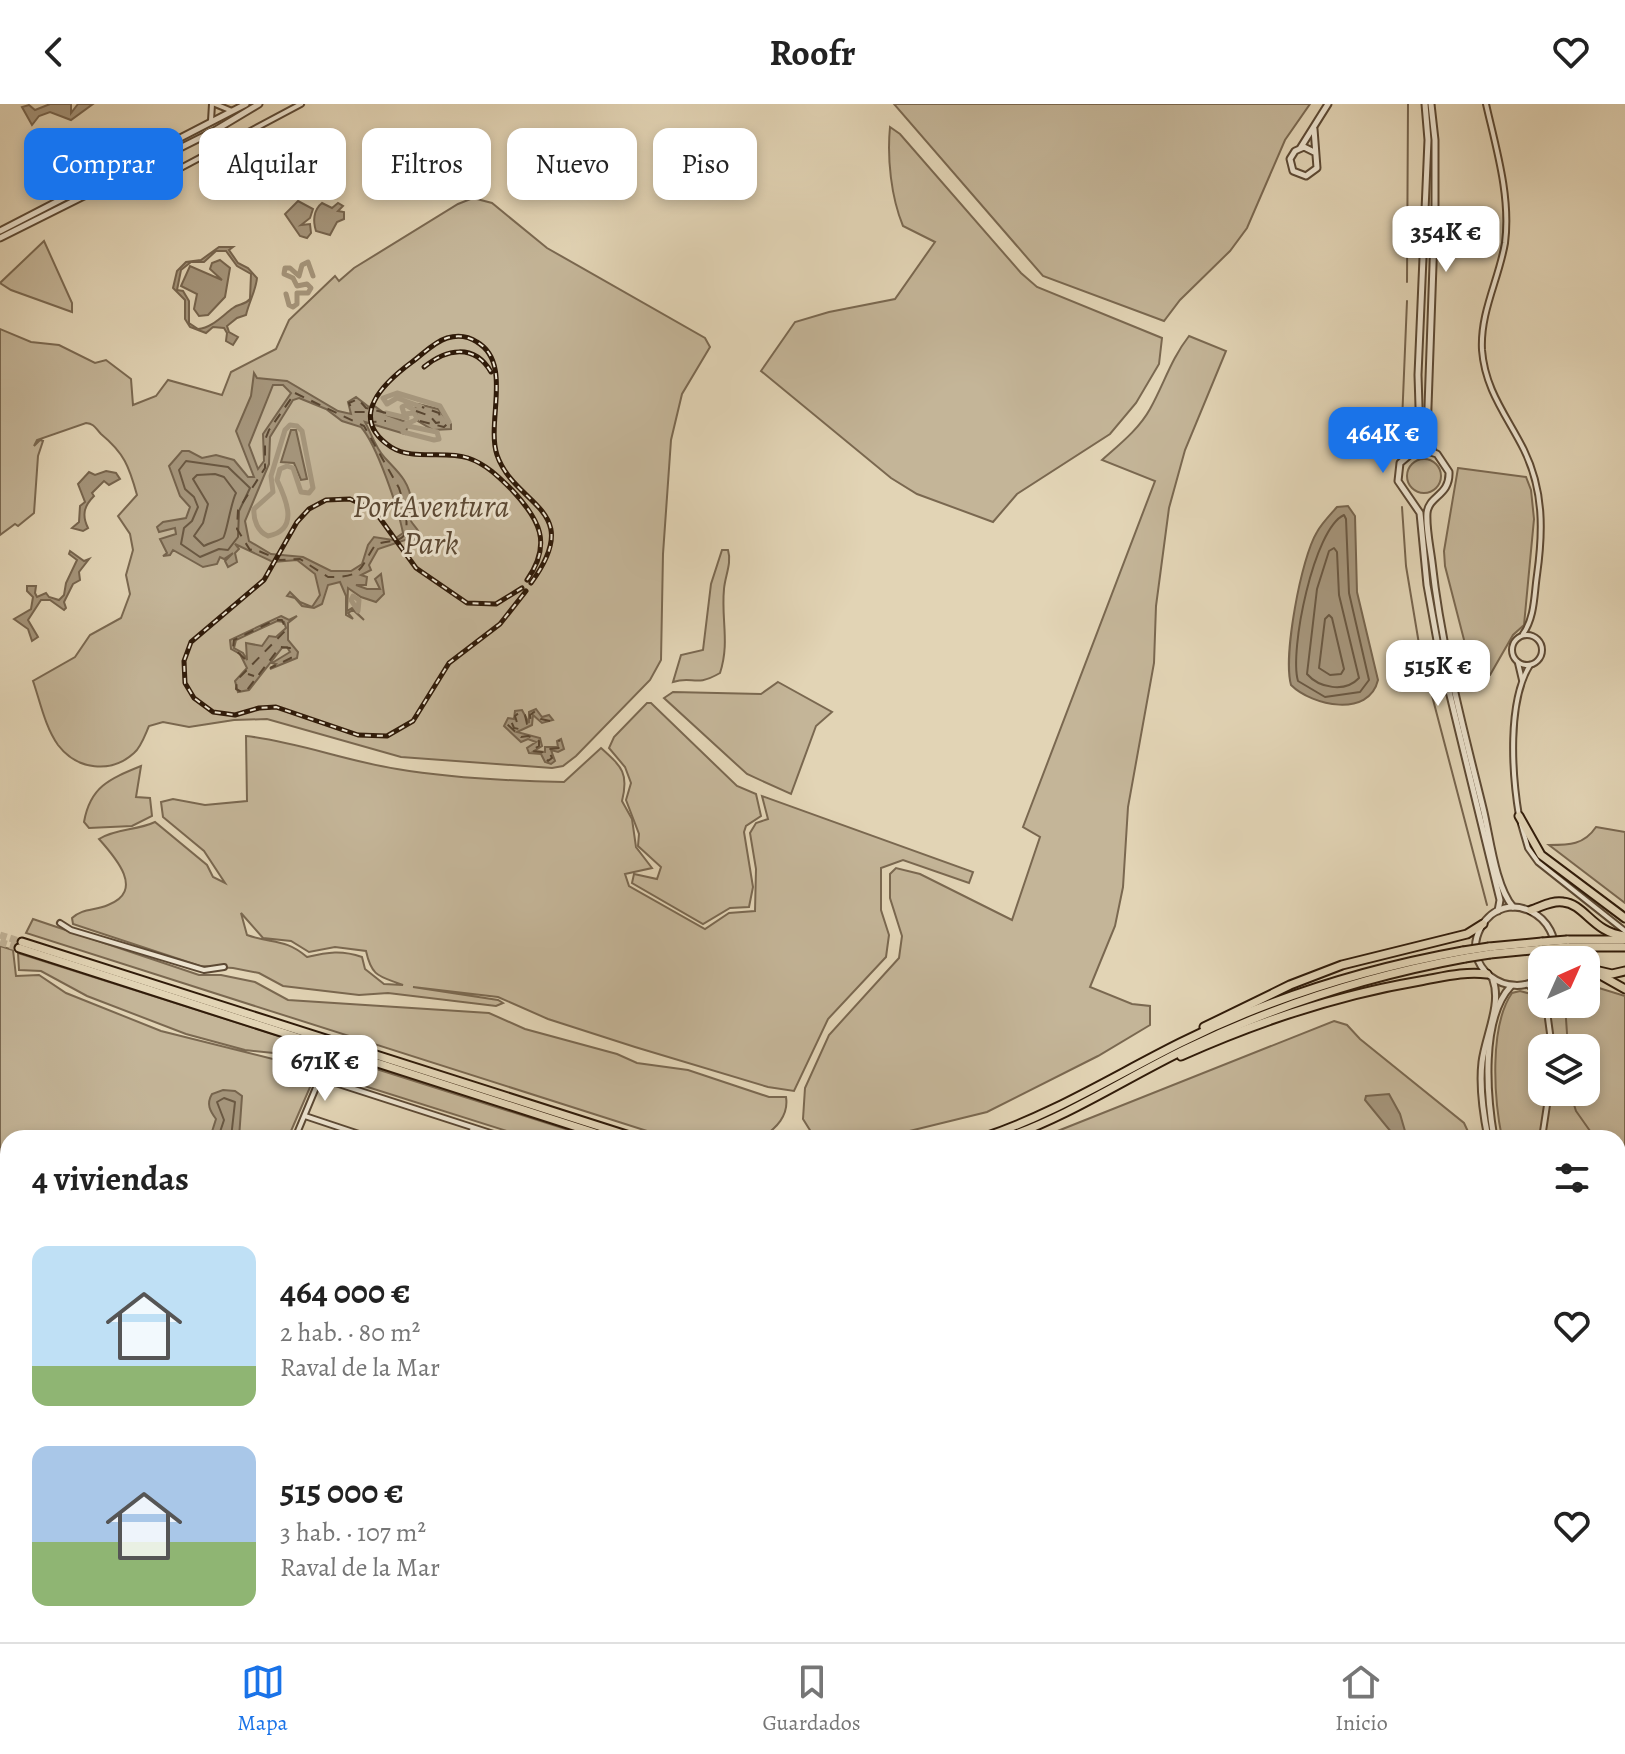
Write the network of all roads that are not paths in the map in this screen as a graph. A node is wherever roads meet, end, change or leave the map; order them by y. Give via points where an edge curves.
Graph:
1 (214, 104) edge
2 (246, 104) edge
3 (259, 104) edge
4 (301, 104) edge
5 (1328, 104) edge
6 (1428, 104) edge
7 (1486, 104) edge
8 (234, 111) junction
9 (208, 126) junction
10 (1314, 129) junction
11 (1301, 147) junction
12 (1314, 152) junction
13 (183, 167) edge
14 (42, 214) junction
15 (0, 231) edge
16 (0, 238) edge
17 (1413, 452) junction
18 (1434, 452) junction
19 (1412, 499) junction
20 (1433, 500) junction
21 (1532, 616) junction
22 (1523, 634) junction
23 (1534, 636) junction
24 (1518, 663) junction
25 (1530, 665) junction
26 (1522, 683) junction
27 (1519, 816) junction
28 (1513, 907) junction
29 (1531, 910) junction
30 (1498, 911) junction
31 (1625, 918) edge
32 (60, 923) dead end
33 (1483, 924) junction
34 (1625, 936) edge
35 (1567, 944) junction
36 (1555, 946) edge
37 (1625, 947) edge
38 (1464, 954) junction
39 (224, 967) dead end
40 (1625, 971) edge
41 (1600, 972) edge
42 (1600, 974) edge
43 (1490, 977) junction
44 (1528, 985) edge
45 (1511, 986) junction
46 (1625, 989) edge
47 (1115, 1078) junction
48 (1124, 1082) junction
49 (1547, 1106) edge
50 (304, 1116) junction
51 (473, 1128) joint
52 (298, 1130) edge
53 (347, 1130) edge
54 (480, 1130) edge
55 (587, 1130) edge
56 (610, 1130) edge
57 (1002, 1130) edge
58 (1024, 1130) edge
59 (1487, 1130) edge
60 (1493, 1130) edge
61 (1543, 1130) edge

1 - 8 street
1 - 9 street
2 - 8 street
3 - 14 street
4 - 13 street
5 - 10 street
6 - 17 street via 1420,438
6 - 18 street via 1435,140 1435,208 1427,435
7 - 21 street via 1506,224 1482,348 1492,394 1530,463 1541,506
8 - 9 street
9 - 14 street
10 - 11 street
10 - 12 street
11 - 12 street
11 - 12 street via 1290,162 1301,175 1317,168
14 - 15 street
14 - 16 street
17 - 18 street
17 - 19 street via 1400,463 1398,475 1403,492
18 - 20 street via 1446,463 1449,477 1443,493
19 - 20 street
19 - 30 street via 1420,513 1438,646 1498,892
20 - 28 street via 1427,514 1442,634 1500,878
21 - 22 street
21 - 23 street
22 - 23 street
22 - 24 street via 1512,645
23 - 25 street via 1542,651
24 - 25 street
24 - 26 street
25 - 26 street
26 - 27 street via 1514,736
27 - 31 highway via 1541,855
27 - 34 street via 1538,862
28 - 29 street
28 - 30 street
29 - 34 highway via 1567,902 1602,930
29 - 36 street via 1544,919
30 - 33 street
32 - 39 street via 204,970
33 - 43 street via 1476,950
33 - 47 highway via 1467,934 1342,965 1290,985
34 - 35 highway
35 - 37 highway
35 - 38 highway, bridge
38 - 47 highway via 1387,966 1293,994
38 - 48 highway via 1296,1000
40 - 41 highway
42 - 46 highway
43 - 45 street
43 - 48 highway via 1467,972 1310,1007 1239,1031
43 - 59 street via 1497,995 1482,1063
44 - 45 street
45 - 60 street via 1500,1003 1490,1044
47 - 57 highway
48 - 58 highway
49 - 61 street
50 - 51 street via 320,1078
50 - 52 street
50 - 53 street
51 - 54 street
55 - 56 highway via 20,945

